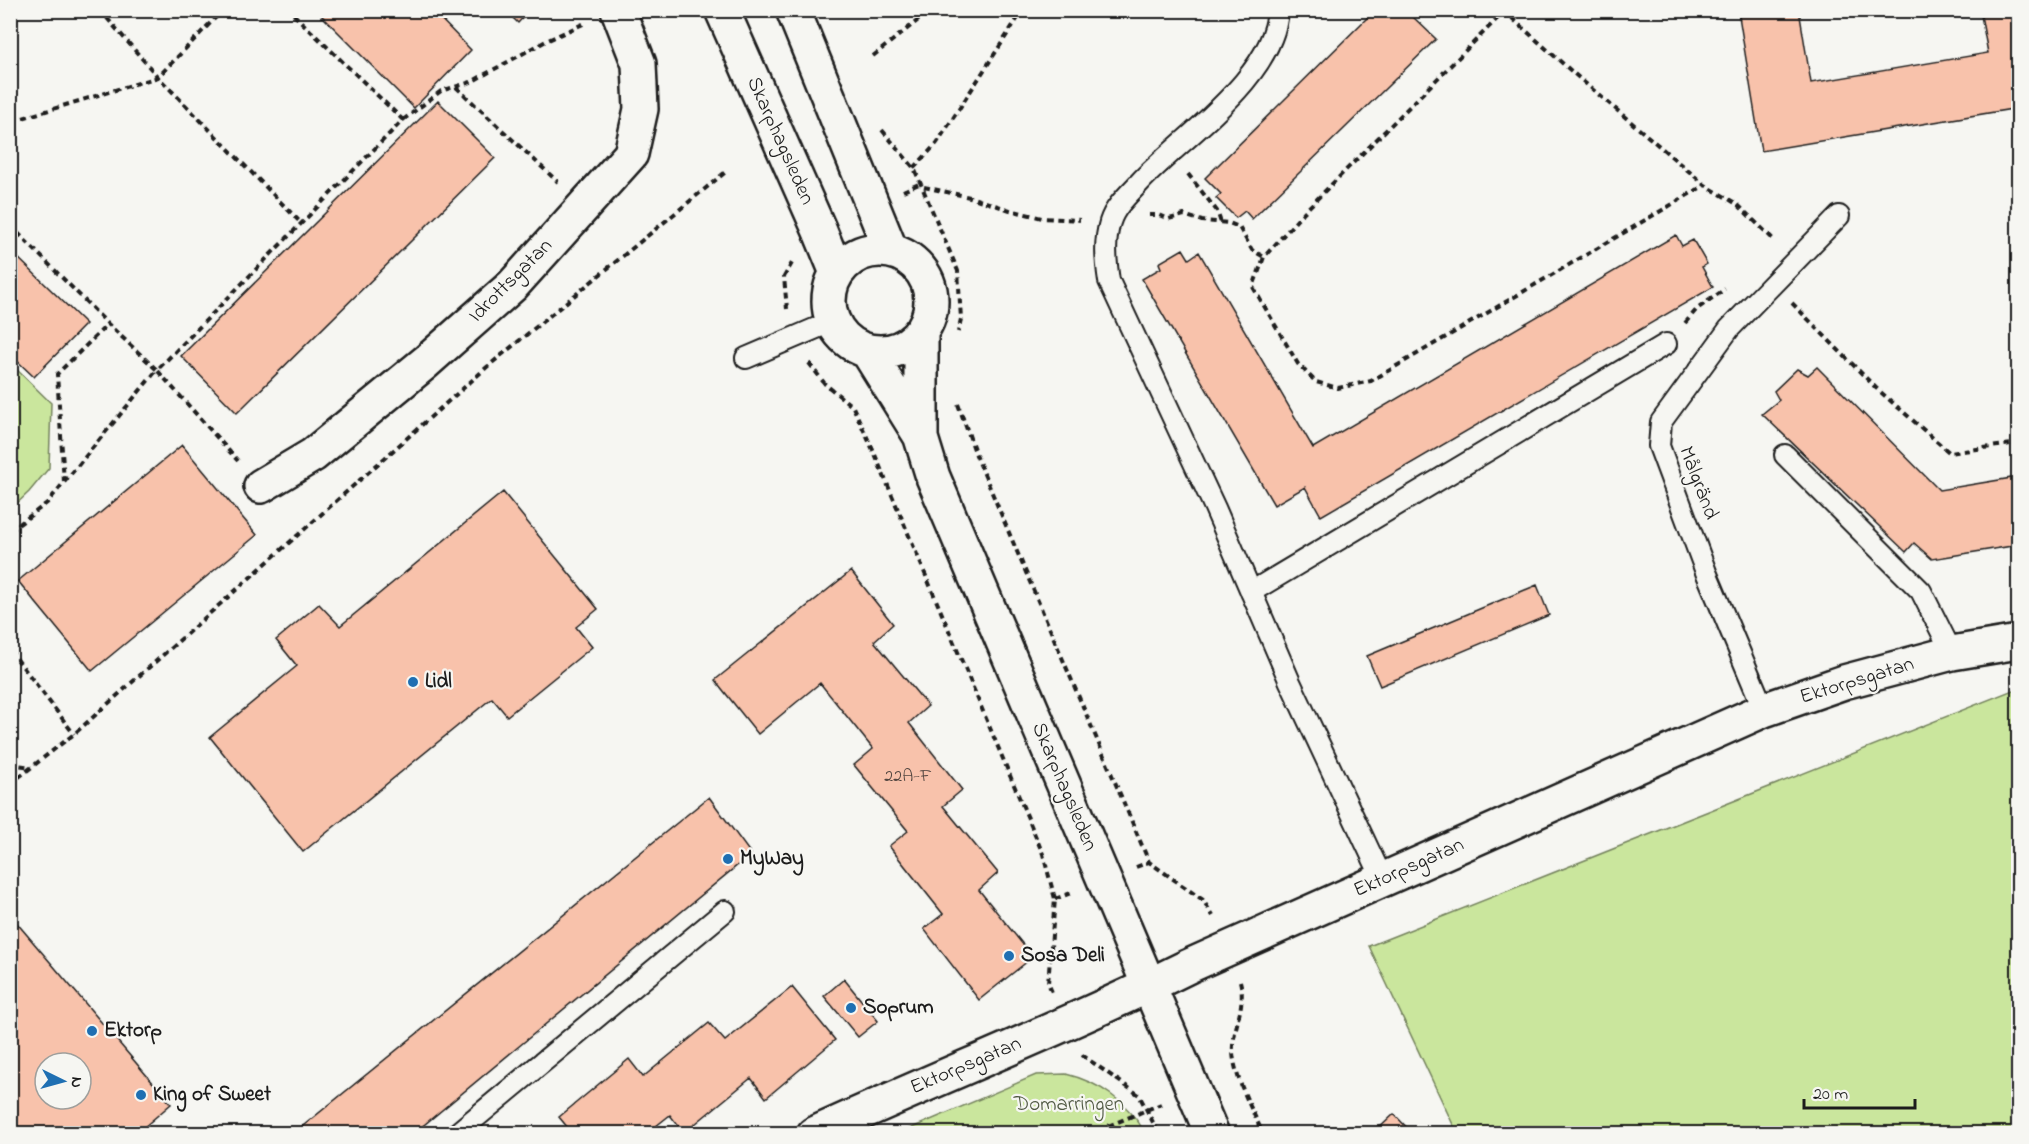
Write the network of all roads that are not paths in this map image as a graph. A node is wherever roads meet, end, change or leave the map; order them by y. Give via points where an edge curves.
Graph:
1 (722, 10) edge
2 (793, 10) edge
3 (1278, 10) edge
4 (606, 15) edge
5 (1839, 216) dead end
6 (891, 251) junction
7 (837, 273) junction
8 (833, 321) junction
9 (921, 335) junction
10 (1666, 344) dead end
11 (868, 352) junction
12 (747, 358) dead end
13 (921, 438) junction
14 (1785, 455) dead end
15 (261, 486) road end
16 (1251, 592) junction
17 (2019, 642) edge
18 (1952, 653) junction
19 (1764, 710) junction
20 (1383, 880) junction
21 (725, 911) dead end
22 (1148, 986) junction
23 (456, 1134) edge
24 (814, 1134) edge
25 (1212, 1134) edge

1 - 7 street, Skarphagsleden
2 - 6 street
3 - 16 lane via 1266,52 1240,87 1124,200 1113,217 1105,259 1109,281
4 - 15 street, Idrottsgatan via 639,64 641,109 631,154 513,285 313,455
5 - 19 lane, Målgränd via 1729,329 1661,422 1659,446
6 - 7 street via 862,253
6 - 9 street via 916,264 928,282 932,302
7 - 8 street via 828,305
8 - 11 street via 854,347
8 - 12 lane
9 - 11 street via 898,350
9 - 13 street, Skarphagsleden
10 - 16 lane
11 - 13 street, Skarphagsleden
13 - 22 street, Skarphagsleden via 933,477
14 - 18 lane via 1921,591
16 - 20 lane
17 - 18 street, Ektorpsgatan
18 - 19 street, Ektorpsgatan via 1844,682
19 - 20 street, Ektorpsgatan
20 - 22 street, Ektorpsgatan
21 - 23 lane
22 - 24 street, Ektorpsgatan
22 - 25 street, Skarphagsleden

